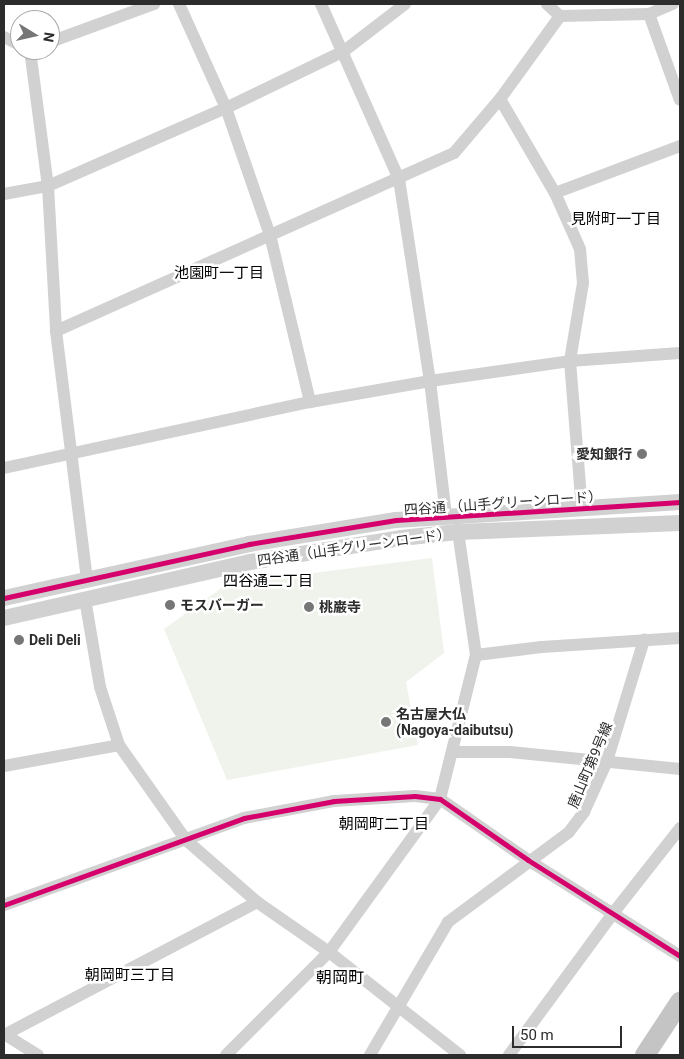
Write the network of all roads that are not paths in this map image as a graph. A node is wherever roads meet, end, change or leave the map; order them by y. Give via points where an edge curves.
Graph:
1 (154, 4) edge
2 (179, 4) edge
3 (321, 4) edge
4 (405, 4) edge
5 (547, 4) edge
6 (673, 4) edge
7 (649, 14) junction
8 (560, 16) junction
9 (60, 38) edge
10 (344, 51) junction
11 (31, 60) edge
12 (500, 99) junction
13 (680, 100) edge
14 (226, 108) junction
15 (680, 146) edge
16 (399, 179) junction
17 (48, 186) junction
18 (555, 193) junction
19 (4, 194) edge
20 (270, 235) junction
21 (56, 331) junction
22 (680, 352) edge
23 (570, 361) junction
24 (430, 381) junction
25 (310, 402) junction
26 (70, 454) junction
27 (4, 468) edge
28 (680, 502) edge
29 (582, 509) junction
30 (446, 516) junction
31 (680, 523) edge
32 (458, 532) junction
33 (87, 579) junction
34 (4, 598) edge
35 (85, 598) junction
36 (4, 618) edge
37 (680, 638) edge
38 (644, 640) junction
39 (476, 655) junction
40 (119, 745) junction
41 (453, 752) junction
42 (607, 760) junction
43 (4, 766) edge
44 (680, 769) edge
45 (440, 799) junction
46 (680, 828) edge
47 (186, 840) junction
48 (528, 860) junction
49 (257, 902) junction
50 (4, 905) edge
51 (614, 912) junction
52 (329, 952) junction
53 (680, 956) edge
54 (680, 1002) edge
55 (401, 1008) junction
56 (4, 1034) edge
57 (38, 1055) edge
58 (226, 1055) edge
59 (370, 1055) edge
60 (460, 1055) edge
61 (509, 1055) edge
62 (645, 1055) edge

1 - 9 street
2 - 14 street
3 - 10 street
4 - 10 street
5 - 8 street
6 - 7 street
7 - 8 street
7 - 13 street
8 - 12 street
10 - 14 street
10 - 16 street
11 - 17 street
12 - 16 street via 454,153
12 - 18 street
14 - 17 street
14 - 20 street
15 - 18 street
16 - 20 street
16 - 24 street
17 - 19 street
17 - 21 street
18 - 23 street via 580,249 583,283
20 - 21 street
20 - 25 street
21 - 26 street
22 - 23 street
23 - 24 street
23 - 29 street
24 - 25 street
24 - 30 street
25 - 26 street
26 - 27 street
26 - 33 street
28 - 29 street, 四谷通 （山手グリーンロード）
29 - 30 street, 四谷通 （山手グリーンロード）
30 - 33 street, 四谷通 （山手グリーンロード） via 249,544
31 - 32 street, 四谷通（山手グリーンロード）
32 - 35 street, 四谷通（山手グリーンロード） via 250,562
32 - 39 street
33 - 34 street, 四谷通 （山手グリーンロード）
35 - 36 street, 四谷通（山手グリーンロード）
35 - 40 street via 100,687
37 - 38 street
38 - 39 street via 542,646
38 - 42 street, 唐山町第9号線
39 - 41 street
40 - 43 street
40 - 47 street
41 - 42 street via 510,752
41 - 45 street
42 - 44 street
42 - 48 street, 唐山町第9号線 via 584,812 570,832
45 - 47 street via 416,796 334,801 244,818
45 - 48 street
45 - 52 street
46 - 51 street
47 - 49 street
47 - 50 street
48 - 51 street
48 - 55 street, 唐山町第9号線 via 448,922
49 - 52 street
49 - 56 street
51 - 53 street
51 - 61 street
52 - 55 street
52 - 58 street
54 - 62 main road
55 - 59 street, 唐山町第9号線
55 - 60 street
56 - 57 street

